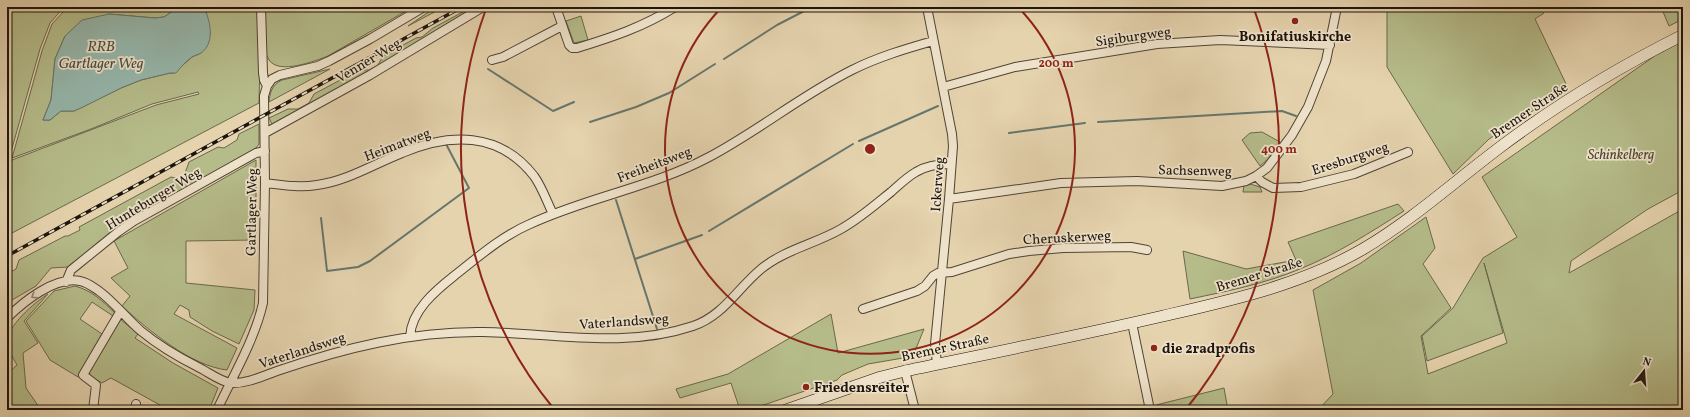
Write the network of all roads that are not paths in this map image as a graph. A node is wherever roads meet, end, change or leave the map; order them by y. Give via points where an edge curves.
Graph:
1 (261, 7) edge
2 (424, 7) edge
3 (483, 7) edge
4 (556, 7) edge
5 (675, 7) edge
6 (927, 7) edge
7 (1336, 10) edge
8 (562, 26) junction
9 (1683, 35) edge
10 (933, 41) junction
11 (1330, 45) junction
12 (492, 60) dead end
13 (267, 86) junction
14 (943, 87) junction
15 (265, 133) junction
16 (265, 152) junction
17 (1408, 152) dead end
18 (951, 164) junction
19 (1256, 176) junction
20 (265, 183) junction
21 (949, 199) junction
22 (553, 214) junction
23 (1147, 250) dead end
24 (942, 272) junction
25 (66, 282) junction
26 (863, 309) dead end
27 (120, 312) junction
28 (7, 318) edge
29 (1132, 323) junction
30 (410, 337) junction
31 (937, 364) junction
32 (905, 370) junction
33 (230, 383) junction
34 (94, 410) edge
35 (217, 410) edge
36 (788, 410) edge
37 (915, 410) edge
38 (1150, 410) edge

1 - 13 street, Gartlager Weg via 263,72
2 - 13 street via 329,61 280,75 272,79
3 - 15 street, Venner Weg via 370,75
4 - 8 street
5 - 8 street via 621,35 577,48 569,45
6 - 10 street, Ickerweg
7 - 11 street, Sachsenweg
8 - 12 street via 504,57
9 - 29 main road, Bremer Straße via 1573,97 1526,128 1418,212 1363,249 1301,279 1276,288
10 - 14 street, Ickerweg
10 - 22 street, Freiheitsweg via 896,51 852,70 709,157 684,169
11 - 14 street, Sigiburgweg via 1220,40 1157,44 1015,67
11 - 19 street, Sachsenweg via 1324,68 1308,107 1275,158
13 - 15 street, Gartlager Weg via 264,96
14 - 18 street, Ickerweg via 952,134
15 - 16 street, Gartlager Weg
16 - 20 street, Gartlager Weg
16 - 25 street, Hunteburger Weg via 256,154 134,221 71,270
17 - 19 street, Eresburgweg via 1354,174 1301,187 1273,188
18 - 21 street, Ickerweg
18 - 30 street, Vaterlandsweg via 939,164 916,172 845,227 770,262 727,305 705,321 693,326 656,334 604,338 480,332
19 - 21 street, Sachsenweg via 1222,186 1137,181 1061,183
20 - 22 street, Heimatweg via 291,187 317,185 360,172 435,141 472,139 502,148 516,157 537,180
20 - 33 street, Gartlager Weg via 263,303 254,331
21 - 24 street, Ickerweg
22 - 30 street, Freiheitsweg via 510,234 438,288 428,298 412,324
23 - 24 street, Cheruskerweg via 1131,247 1045,249 1009,254 952,272
24 - 26 street via 932,276 925,286 917,291
24 - 31 street, Ickerweg via 935,344
25 - 27 street via 80,281 89,284 101,292
25 -> 28 street via 34,295
27 - 33 street via 163,347
27 - 34 street via 83,375 96,385
29 - 31 main road, Bremer Straße
29 - 38 street
30 - 33 street, Vaterlandsweg via 358,346 319,356 246,381
31 - 32 main road, Bremer Straße
32 - 36 main road, Bremer Straße
32 - 37 street
33 - 35 street, Gartlager Weg

